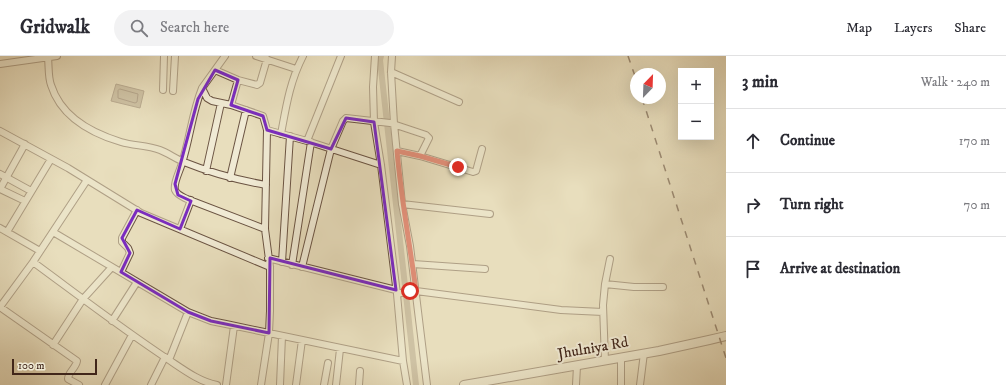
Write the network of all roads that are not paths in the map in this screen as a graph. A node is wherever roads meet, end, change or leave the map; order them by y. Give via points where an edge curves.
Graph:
1 (57, 56) edge
2 (164, 56) edge
3 (175, 56) edge
4 (225, 56) edge
5 (256, 56) edge
6 (303, 56) edge
7 (340, 56) edge
8 (375, 56) edge
9 (392, 56) edge
10 (48, 58) junction
11 (266, 59) junction
12 (0, 64) edge
13 (296, 69) junction
14 (215, 70) junction
15 (391, 72) junction
16 (238, 80) junction
17 (202, 88) junction
18 (163, 90) dead end
19 (173, 91) dead end
20 (459, 102) dead end
21 (222, 103) junction
22 (231, 105) junction
23 (246, 110) junction
24 (377, 122) junction
25 (392, 123) junction
26 (267, 130) junction
27 (0, 131) edge
28 (281, 134) junction
29 (290, 136) junction
30 (309, 141) junction
31 (25, 144) junction
32 (331, 149) junction
33 (482, 149) dead end
34 (397, 151) junction
35 (420, 156) junction
36 (51, 159) junction
37 (183, 162) junction
38 (381, 165) junction
39 (206, 170) junction
40 (3, 175) edge
41 (230, 178) junction
42 (87, 180) junction
43 (266, 185) junction
44 (0, 189) edge
45 (31, 191) junction
46 (191, 200) junction
47 (25, 201) junction
48 (402, 204) junction
49 (137, 210) junction
50 (490, 214) dead end
51 (0, 228) edge
52 (180, 229) junction
53 (265, 229) junction
54 (7, 232) junction
55 (53, 232) junction
56 (40, 251) junction
57 (268, 258) junction
58 (610, 259) dead end
59 (33, 262) junction
60 (282, 262) junction
61 (413, 264) junction
62 (292, 265) junction
63 (112, 267) junction
64 (270, 267) junction
65 (302, 267) junction
66 (485, 269) dead end
67 (121, 272) junction
68 (137, 282) junction
69 (605, 284) junction
70 (663, 287) dead end
71 (413, 291) junction
72 (398, 292) junction
73 (83, 299) junction
74 (0, 307) edge
75 (188, 312) junction
76 (603, 312) junction
77 (112, 321) junction
78 (234, 326) junction
79 (269, 333) junction
80 (132, 335) junction
81 (282, 336) junction
82 (726, 336) edge
83 (302, 340) junction
84 (52, 345) junction
85 (340, 349) junction
86 (644, 353) junction
87 (621, 358) junction
88 (167, 359) junction
89 (604, 360) junction
90 (403, 361) junction
91 (328, 363) dead end
92 (577, 366) junction
93 (360, 371) dead end
94 (66, 382) edge
95 (79, 385) edge
96 (105, 385) edge
97 (151, 385) edge
98 (217, 385) edge
99 (226, 385) edge
100 (261, 385) edge
101 (280, 385) edge
102 (296, 385) edge
103 (324, 385) edge
104 (336, 385) edge
105 (359, 385) edge
106 (408, 385) edge
107 (427, 385) edge
108 (464, 385) edge
109 (576, 385) edge
110 (621, 385) edge
111 (640, 385) edge

1 - 10 street
2 - 18 street
3 - 19 street
4 - 14 street
5 - 11 street
6 - 13 street
7 - 30 street
8 - 24 street via 373,87
9 - 15 street
10 - 12 street
10 - 37 street via 50,84 63,108 73,119 121,143 148,146
11 - 13 street
11 - 16 street via 260,83 257,85
13 - 28 street
14 - 16 street
14 - 17 street
15 - 20 street
15 - 25 street
16 - 22 street
17 - 21 street via 207,98
17 - 37 street via 194,110
21 - 22 street
21 - 39 street
22 - 23 street
23 - 26 street via 263,116
23 - 41 street
24 - 25 street
24 - 32 street via 346,118
24 - 38 street
25 - 34 street
25 - 35 street via 429,138
26 - 28 street
26 - 43 street
27 - 31 street
28 - 29 street
29 - 30 street
29 - 60 street
30 - 32 street
30 - 62 street
31 - 36 street
31 - 40 street
32 - 38 street
32 - 65 street
33 - 35 street via 476,171 473,172
34 - 35 street
34 - 48 street
36 - 42 street
36 - 45 street
37 - 39 street
37 - 46 street via 175,190 178,195
38 - 72 street
39 - 41 street
40 - 44 street
40 - 45 street
41 - 43 street
42 - 49 street
42 - 55 street
43 - 53 street
44 - 47 street
45 - 47 street
46 - 52 street
46 - 53 street
47 - 54 street
48 - 50 street
48 - 61 street
49 - 52 street
49 - 67 street via 122,238 130,253
51 - 54 street
52 - 64 street
53 - 57 street
54 - 56 street
55 - 56 street
55 - 63 street
56 - 59 street
57 - 60 street
57 - 64 street
58 - 69 street
59 - 73 street
59 - 74 street
60 - 62 street
61 - 66 street
61 - 71 street
62 - 65 street
63 - 67 street
63 - 73 street
64 - 79 street
65 - 72 street
67 - 68 street
68 - 75 street
68 - 77 street
69 - 70 street
69 - 76 street
71 - 72 street
71 - 76 street via 561,310
71 - 107 street
72 - 90 street
73 - 77 street
73 - 84 street
74 - 84 street
75 - 78 street
75 - 88 street
76 - 89 street
77 - 80 street
78 - 79 street
78 - 99 street
79 - 81 street
79 - 100 street
80 - 88 street
80 - 96 street
81 - 83 street
81 - 101 street
82 - 86 street, Jhulniya Rd
83 - 85 street
83 - 102 street
84 - 94 street via 77,361
85 - 90 street
85 - 104 street
86 - 87 street, Jhulniya Rd
86 - 111 street
87 - 89 street, Jhulniya Rd
87 - 110 street
88 - 97 street
88 - 98 street via 198,378
89 - 92 street, Jhulniya Rd
90 - 106 street
91 - 103 street
92 - 108 street, Jhulniya Rd
92 - 109 street
93 - 105 street
94 - 95 street

